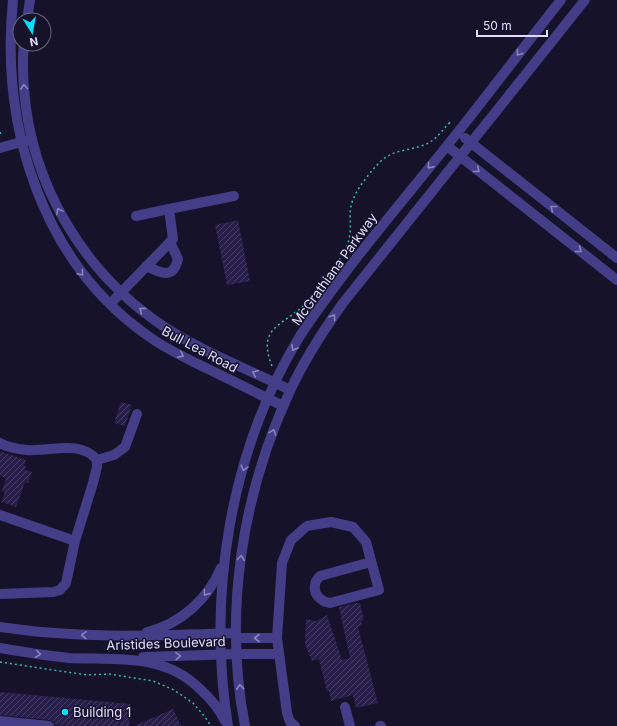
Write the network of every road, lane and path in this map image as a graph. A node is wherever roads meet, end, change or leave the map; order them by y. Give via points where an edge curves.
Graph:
1 (13, 0) edge
2 (30, 0) edge
3 (561, 0) edge
4 (585, 0) edge
5 (28, 12) edge
6 (24, 52) edge
7 (449, 123) dead end
8 (0, 132) edge
9 (458, 132) junction
10 (1, 135) edge
11 (32, 139) junction
12 (470, 143) junction
13 (17, 144) junction
14 (447, 146) junction
15 (0, 148) edge
16 (459, 156) junction
17 (234, 196) dead end
18 (168, 210) junction
19 (136, 216) dead end
20 (170, 242) junction
21 (617, 258) edge
22 (146, 266) junction
23 (617, 280) edge
24 (120, 292) junction
25 (110, 304) junction
26 (276, 383) junction
27 (290, 390) junction
28 (269, 398) junction
29 (283, 406) junction
30 (137, 414) dead end
31 (0, 443) edge
32 (97, 460) junction
33 (0, 515) edge
34 (75, 540) junction
35 (224, 558) junction
36 (371, 562) junction
37 (0, 594) edge
38 (0, 627) edge
39 (220, 634) junction
40 (236, 635) junction
41 (123, 636) junction
42 (277, 638) junction
43 (0, 648) edge
44 (220, 654) junction
45 (237, 654) junction
46 (278, 654) junction
47 (97, 658) junction
48 (0, 662) edge
49 (345, 707) dead end
50 (0, 721) edge
51 (50, 726) edge
52 (211, 726) edge
53 (228, 726) edge
54 (245, 726) edge
55 (295, 726) edge
56 (350, 726) edge

1 - 13 street, Bull Lea Road via 8,32 7,76 9,108
2 - 5 street
3 -> 9 street, McGrathiana Parkway
4 - 12 street, McGrathiana Parkway
11 -> 6 street, Bull Lea Road via 25,103
7 - 26 path via 433,141 387,156 361,186 351,205 350,234 345,251 305,304 274,328 268,339 267,349
8 - 10 path
9 - 12 street
9 - 14 street, McGrathiana Parkway
11 - 13 street
24 -> 11 street, Bull Lea Road via 87,255 71,232 46,183
12 - 16 street, McGrathiana Parkway
21 -> 12 street
13 - 15 street
13 -> 25 street, Bull Lea Road via 20,160 44,219 79,271
14 - 16 street
14 -> 26 street, McGrathiana Parkway via 319,307
16 -> 23 street
27 -> 16 street, McGrathiana Parkway via 310,353 343,303
17 - 18 street
18 - 19 street
18 - 20 street via 173,236
20 - 22 street
20 - 22 street via 178,259 176,268 170,273 161,273
22 - 24 street
24 - 25 street
26 -> 24 street, Bull Lea Road via 179,336 162,326
25 -> 28 street, Bull Lea Road via 151,338 171,350
26 - 27 street, Bull Lea Road
26 - 28 street, McGrathiana Parkway
27 - 29 street, McGrathiana Parkway
28 - 29 street, Bull Lea Road
28 -> 35 street, McGrathiana Parkway via 254,434 241,477
40 -> 29 street, McGrathiana Parkway via 240,569 248,517 254,488
30 - 32 street via 125,447 114,455
31 - 32 street via 27,450 63,448 84,451 92,453
32 - 34 street via 93,484
33 - 34 street
34 - 37 street via 66,583 60,590
35 - 39 street, McGrathiana Parkway
35 -> 41 street, Aristides Boulevard via 209,589 189,612 153,631
36 - 36 street via 379,590 330,604 316,594 315,585 320,576
36 - 42 street via 366,542 353,527 331,522 307,526 291,540 282,563
41 -> 38 street, Aristides Boulevard
39 - 40 street, Aristides Boulevard
39 - 41 street, Aristides Boulevard
39 - 44 street, McGrathiana Parkway
42 -> 40 street, Aristides Boulevard
40 - 45 street, McGrathiana Parkway
42 - 46 street
43 -> 47 street, Aristides Boulevard via 40,655
44 - 45 street, Aristides Boulevard
47 -> 44 street, Aristides Boulevard
44 - 53 street, McGrathiana Parkway
45 - 46 street, Aristides Boulevard
54 -> 45 street, McGrathiana Parkway
46 - 55 street via 287,713 290,722
47 - 53 street, Aristides Boulevard via 150,662 178,672 208,695
48 - 52 path via 87,675 109,674 152,681 174,690 188,700
49 - 56 street
50 - 51 street

